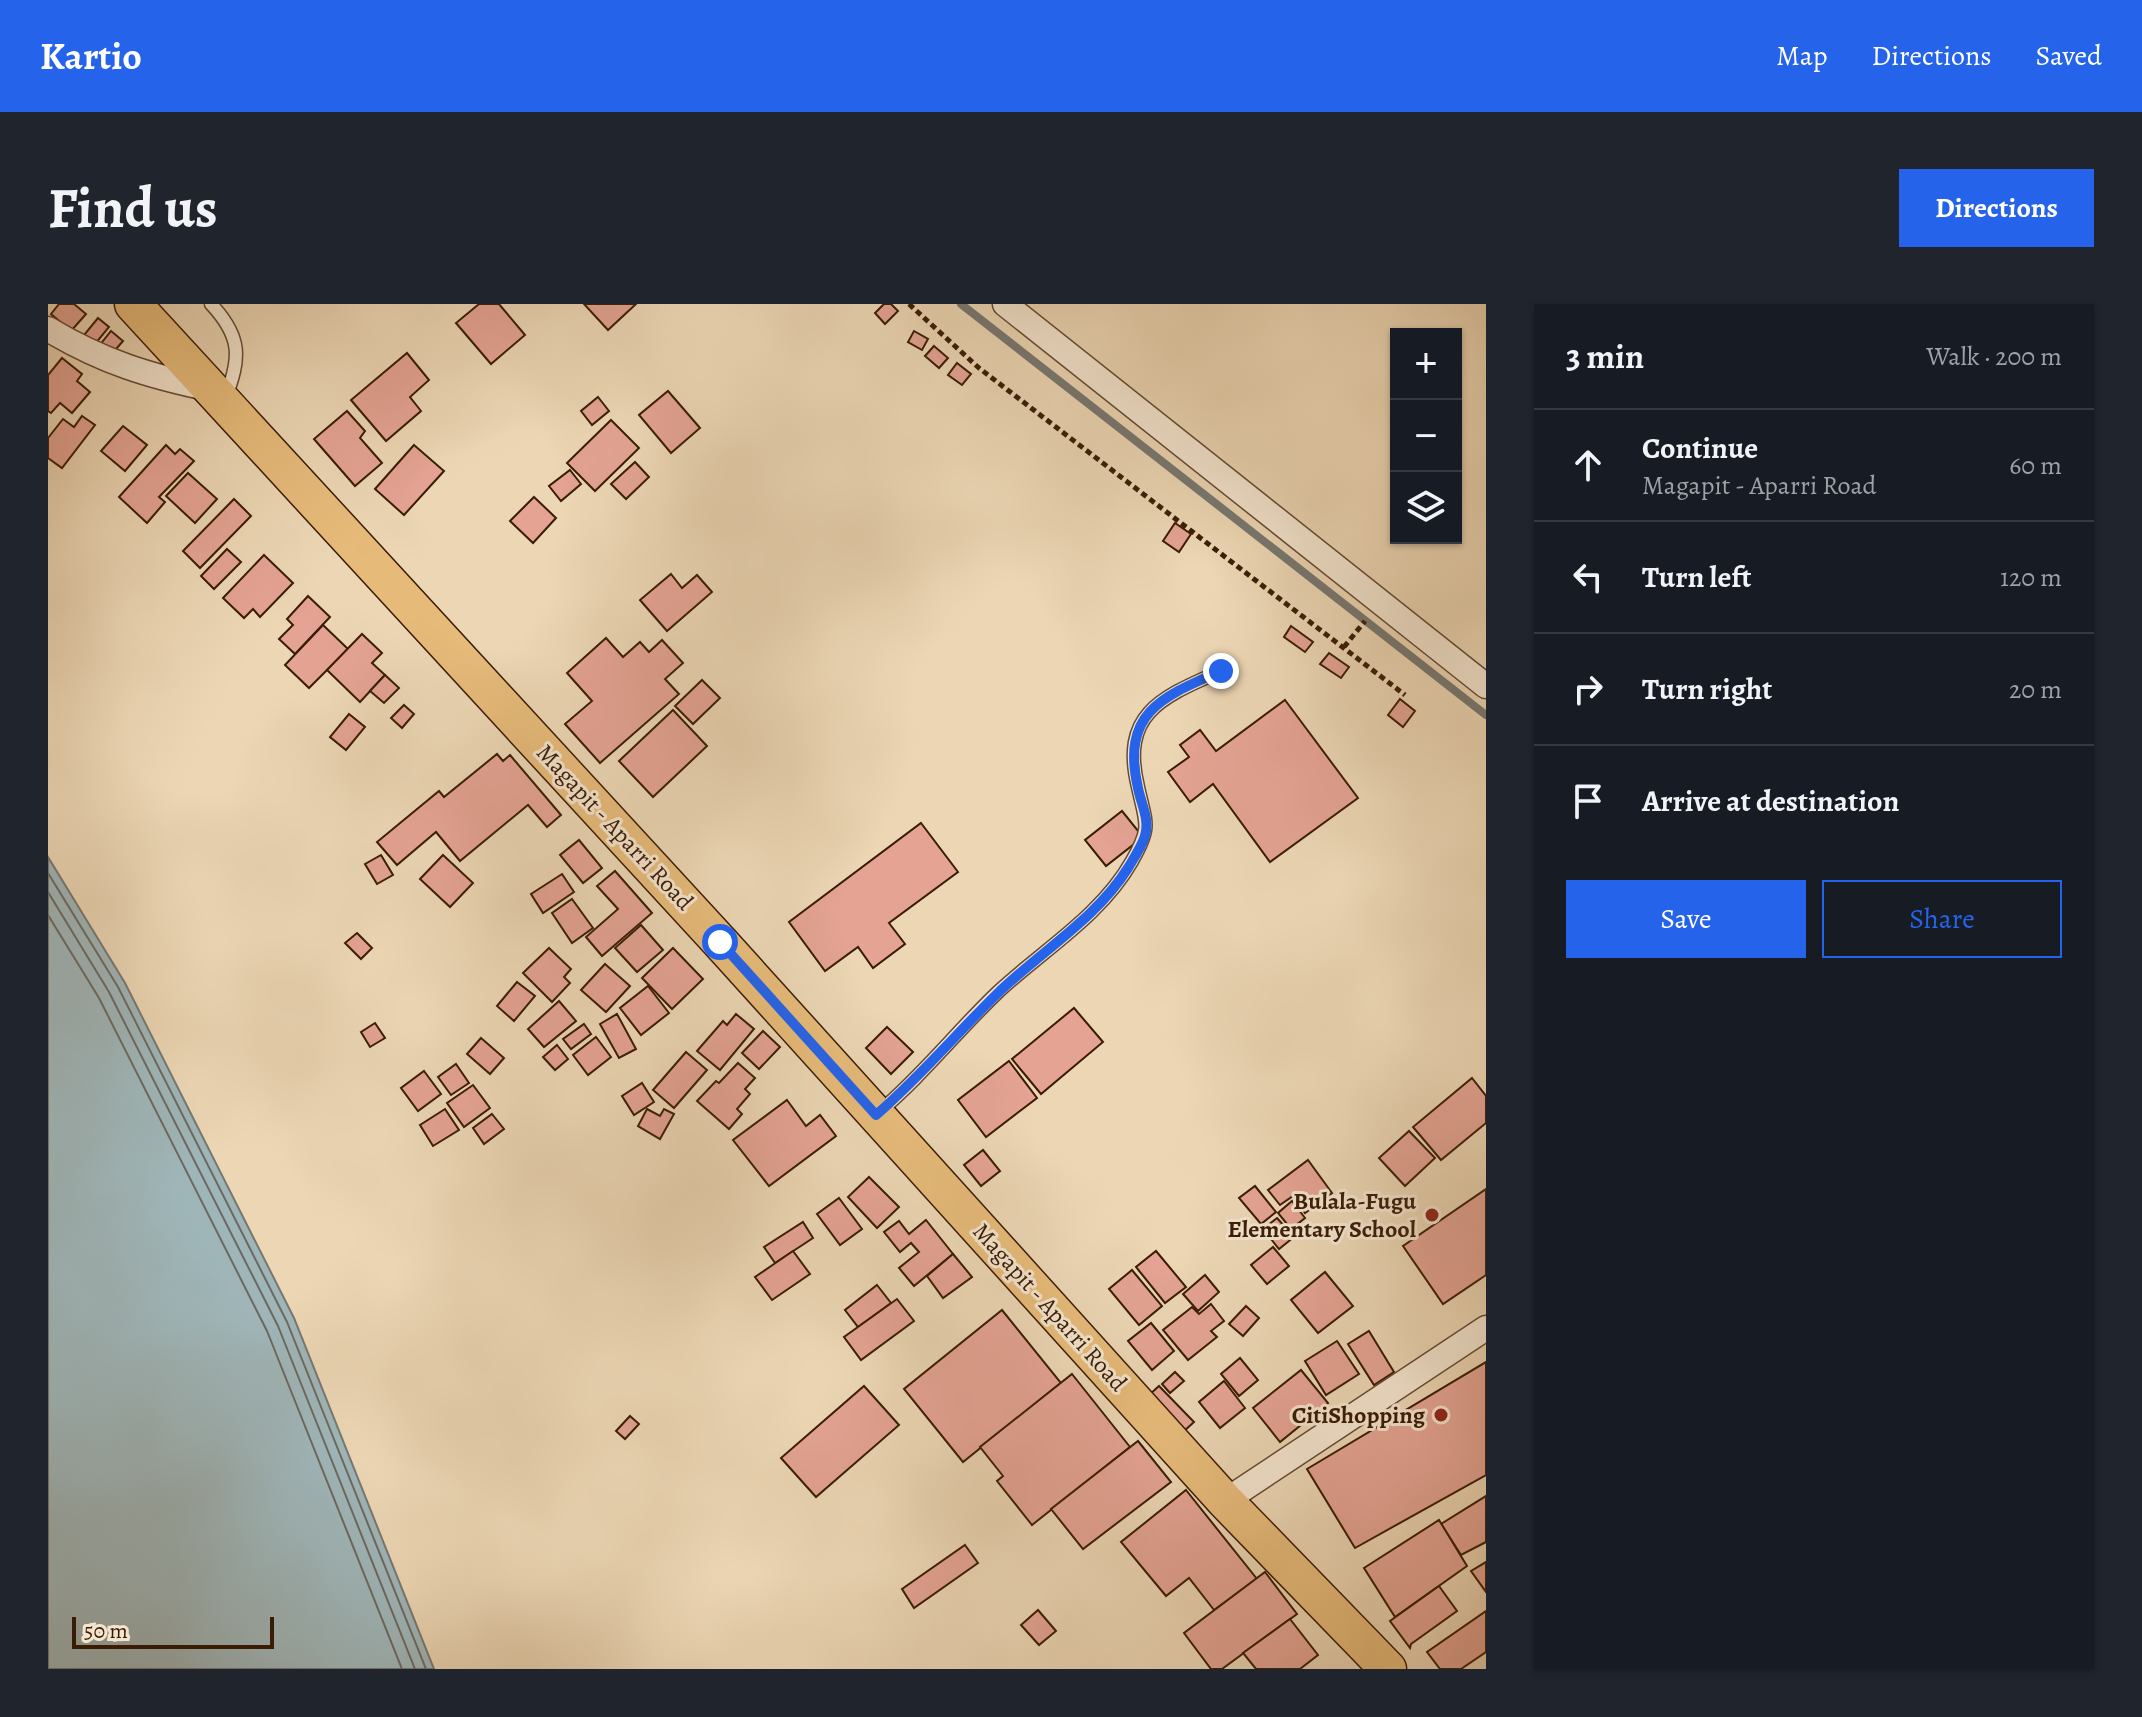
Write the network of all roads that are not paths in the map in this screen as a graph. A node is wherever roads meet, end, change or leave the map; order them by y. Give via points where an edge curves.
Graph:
1 (133, 304) edge
2 (211, 304) edge
3 (1005, 304) edge
4 (48, 329) edge
5 (218, 396) junction
6 (1221, 671) dead end
7 (1486, 686) edge
8 (876, 1115) junction
9 (1486, 1328) edge
10 (1225, 1501) junction
11 (1388, 1669) edge

1 - 5 main road, Magapit - Aparri Road
2 - 5 lane via 234,335 237,353 235,374
3 - 7 street
4 - 5 street via 112,363
5 - 8 main road, Magapit - Aparri Road
6 - 8 lane via 1175,693 1139,724 1134,773 1145,808 1146,834 1107,898 998,992
8 - 10 main road, Magapit - Aparri Road
9 - 10 street
10 - 11 main road, Magapit - Aparri Road

